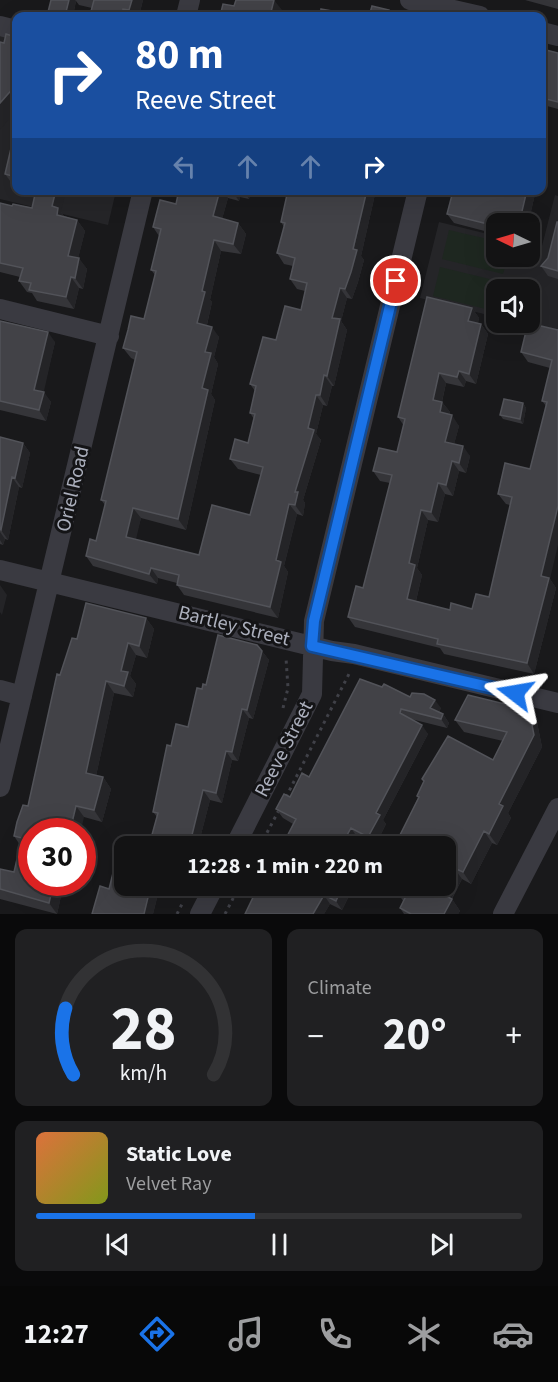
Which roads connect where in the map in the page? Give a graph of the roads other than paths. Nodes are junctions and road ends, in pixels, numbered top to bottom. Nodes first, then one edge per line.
1 (410, 0) edge
2 (466, 11) edge
3 (142, 195) edge
4 (417, 195) edge
5 (0, 309) edge
6 (109, 336) junction
7 (0, 570) edge
8 (51, 582) junction
9 (312, 646) junction
10 (0, 690) edge
11 (22, 696) junction
12 (558, 703) edge
13 (0, 787) edge
14 (558, 808) edge
15 (240, 836) edge
16 (209, 896) edge
17 (200, 914) edge
18 (503, 914) edge

1 - 2 street
3 - 6 street, Oriel Road
4 - 9 street, Reeve Street
5 - 6 street
6 - 8 street, Oriel Road
7 - 8 street, Bartley Street
8 - 9 street, Bartley Street
8 - 11 street, Oriel Road
9 - 12 street, Bartley Street
9 - 15 street, Reeve Street
10 - 11 street
11 - 13 street, Oriel Road
14 - 18 street
16 - 17 street

